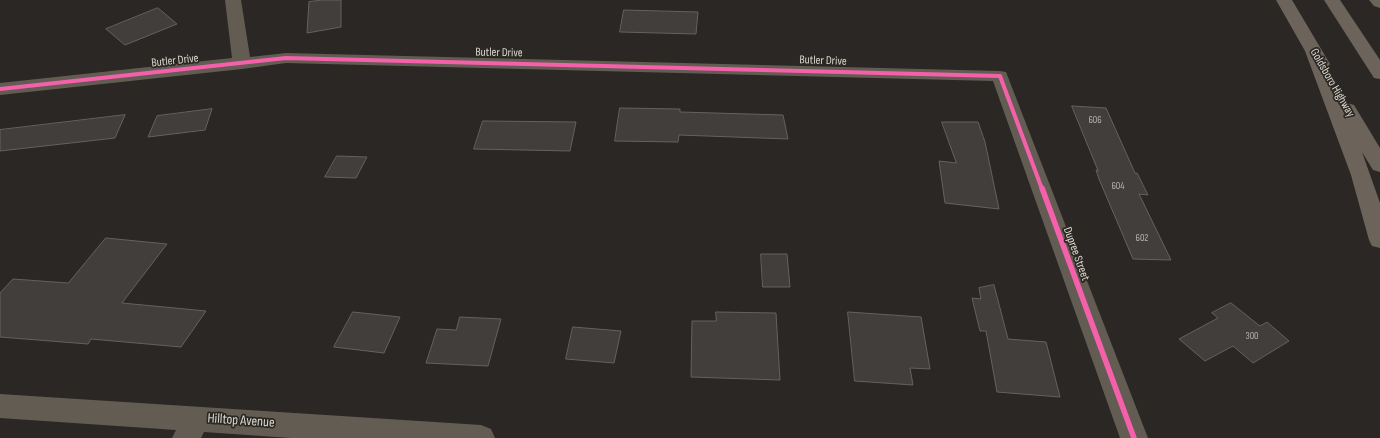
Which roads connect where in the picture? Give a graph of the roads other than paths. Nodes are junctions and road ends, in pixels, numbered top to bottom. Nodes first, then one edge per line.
1 (233, 0) edge
2 (1284, 0) edge
3 (1332, 0) edge
4 (1377, 0) edge
5 (1380, 3) edge
6 (1313, 51) junction
7 (242, 64) junction
8 (1380, 74) edge
9 (1000, 76) joint
10 (0, 90) edge
11 (1380, 165) edge
12 (1380, 240) edge
13 (0, 406) edge
14 (192, 428) edge
15 (481, 438) edge
16 (1134, 438) edge

1 - 7 street
2 - 6 main road, Goldsboro Highway
3 - 8 main road
4 - 5 main road
6 - 11 main road, Goldsboro Highway
6 - 12 main road
7 - 9 street, Butler Drive
7 - 10 street, Butler Drive
9 - 16 street, Dupree Street
13 - 14 street, Hilltop Avenue
14 - 15 street, Hilltop Avenue

